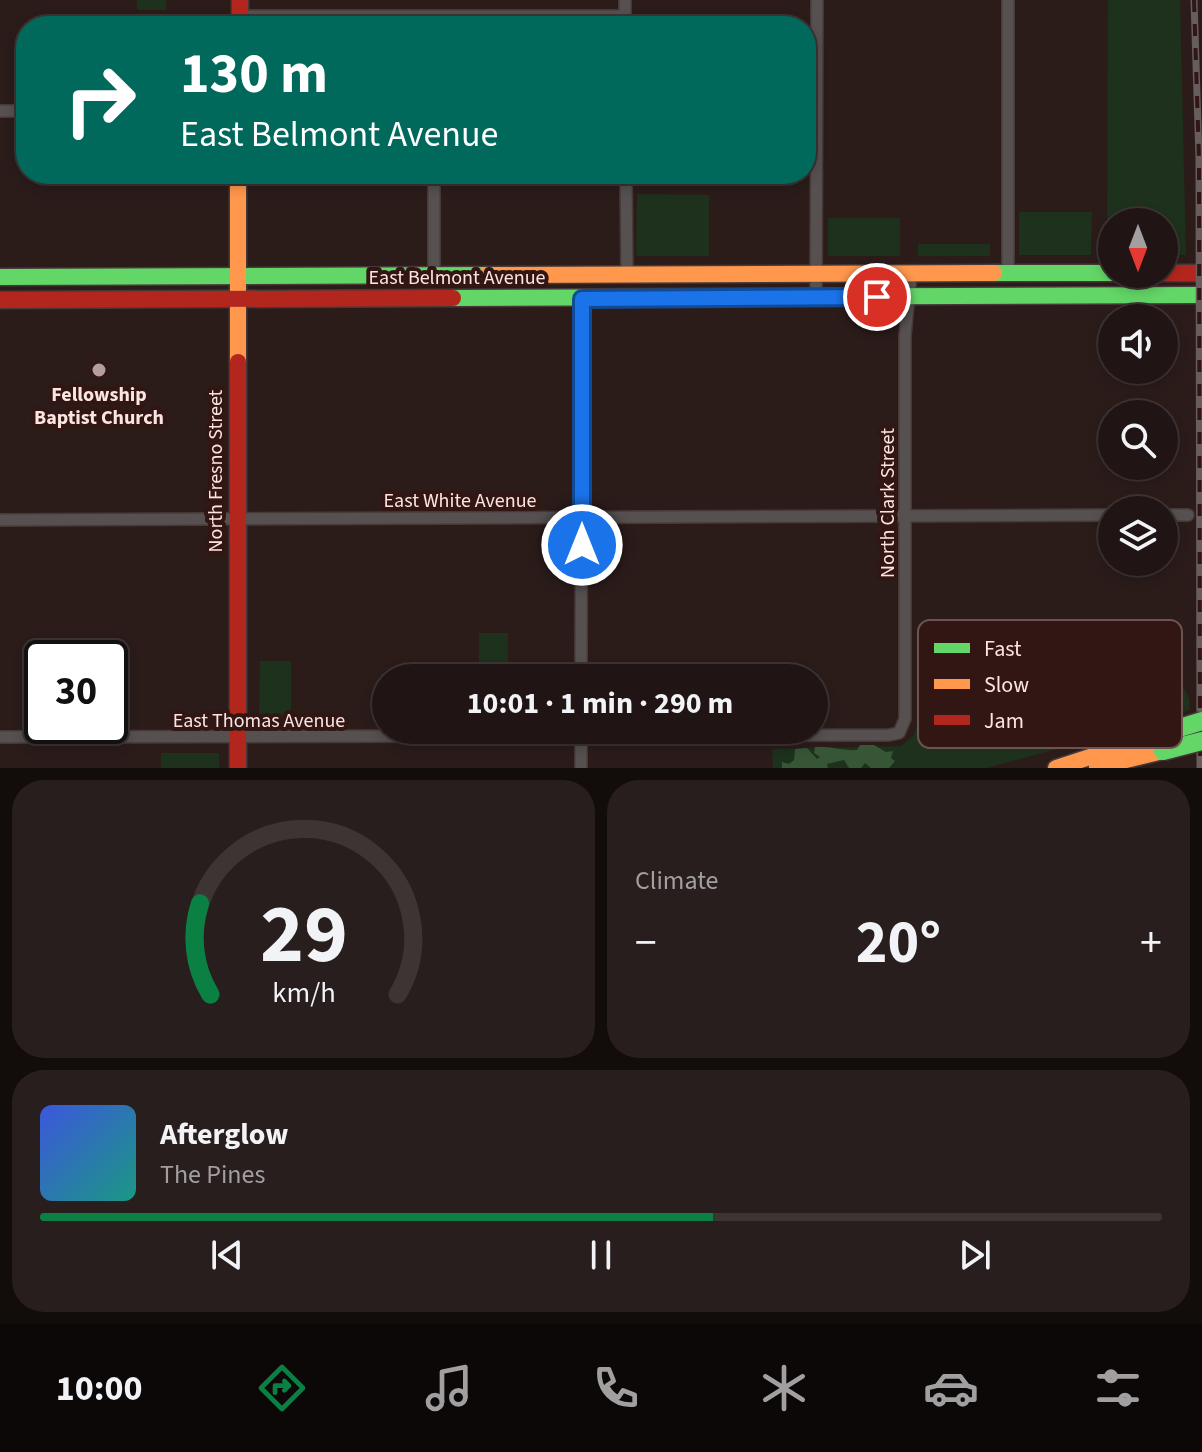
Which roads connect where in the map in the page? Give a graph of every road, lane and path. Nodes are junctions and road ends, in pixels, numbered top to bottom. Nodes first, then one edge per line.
1 (817, 0) edge
2 (1008, 0) edge
3 (240, 14) edge
4 (295, 16) edge
5 (238, 184) edge
6 (434, 184) edge
7 (626, 184) edge
8 (1008, 273) junction
9 (1098, 273) edge
10 (1178, 273) edge
11 (1202, 273) edge
12 (816, 274) junction
13 (911, 274) junction
14 (627, 275) junction
15 (434, 276) junction
16 (0, 277) edge
17 (237, 277) junction
18 (1202, 295) edge
19 (816, 297) junction
20 (907, 297) junction
21 (582, 299) junction
22 (0, 300) edge
23 (237, 300) junction
24 (1098, 515) edge
25 (1178, 515) edge
26 (1188, 515) dead end
27 (904, 516) junction
28 (582, 518) junction
29 (237, 519) junction
30 (0, 520) edge
31 (581, 664) edge
32 (1202, 721) edge
33 (902, 731) joint
34 (1182, 732) edge
35 (828, 735) edge
36 (372, 736) edge
37 (0, 737) edge
38 (237, 738) junction
39 (1202, 741) edge
40 (1182, 742) edge
41 (581, 744) edge
42 (1138, 748) edge
43 (1147, 748) edge
44 (238, 768) edge
45 (581, 768) edge
46 (1056, 768) edge
47 (1092, 768) edge

1 - 12 street
2 - 8 street
3 - 4 street
5 - 17 main road, North Fresno Street
6 - 15 street
7 - 14 street
8 - 9 main road, East Belmont Avenue
8 - 13 main road, East Belmont Avenue
10 - 11 main road
12 - 13 main road, East Belmont Avenue
12 - 14 main road, East Belmont Avenue
12 - 19 street
13 - 20 street, North Clark Street
14 - 15 main road, East Belmont Avenue
15 - 17 main road, East Belmont Avenue
16 - 17 main road, East Belmont Avenue
17 - 23 main road, North Fresno Street
18 - 20 main road, East Belmont Avenue
19 - 20 main road, East Belmont Avenue
19 - 21 main road, East Belmont Avenue
20 - 27 street, North Clark Street
21 - 23 main road, East Belmont Avenue
21 - 28 street
22 - 23 main road, East Belmont Avenue
23 - 29 main road, North Fresno Street
24 - 27 street, East White Avenue
25 - 26 street
27 - 28 street, East White Avenue
27 - 33 street, North Clark Street
28 - 29 street, East White Avenue
28 - 31 street
29 - 30 street, East White Avenue
29 - 38 main road, North Fresno Street
32 - 34 main road, bridge
33 - 35 street, East Thomas Avenue
36 - 38 street, East Thomas Avenue
37 - 38 street, East Thomas Avenue
38 - 44 main road, North Fresno Street
39 - 40 main road, bridge
41 - 45 street
42 - 46 main road
43 - 47 main road

